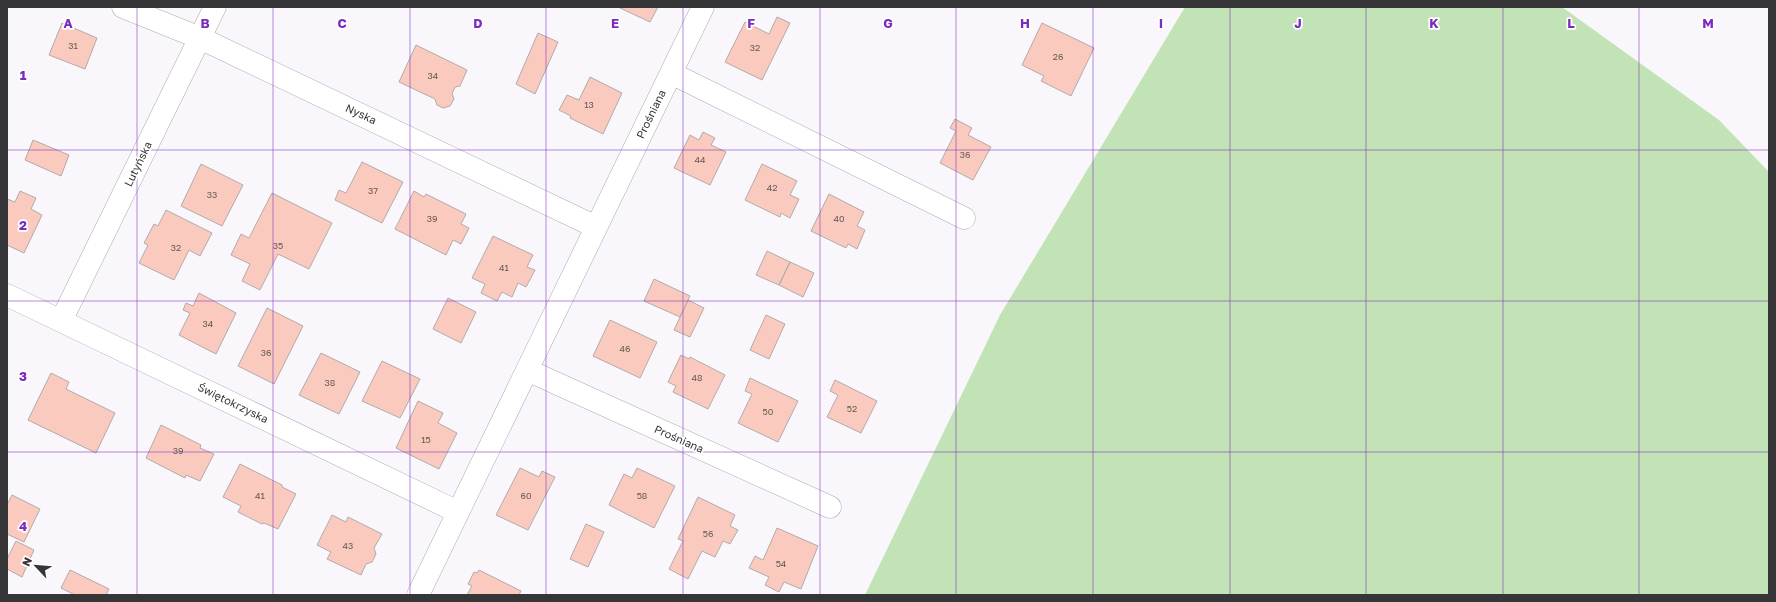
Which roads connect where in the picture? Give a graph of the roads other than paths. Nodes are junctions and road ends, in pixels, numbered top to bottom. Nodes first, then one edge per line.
1 (123, 7) edge
2 (215, 7) edge
3 (703, 7) edge
4 (200, 38) junction
5 (671, 73) junction
6 (964, 218) dead end
7 (596, 227) junction
8 (7, 295) edge
9 (61, 321) junction
10 (527, 370) junction
11 (830, 507) dead end
12 (458, 512) junction
13 (418, 595) edge

1 - 4 street, Nyska
2 - 4 street, Lutyńska
3 - 5 street, Prośniana
4 - 7 street, Nyska
4 - 9 street, Lutyńska
5 - 6 street
5 - 7 street, Prośniana
7 - 10 street, Prośniana
8 - 9 street, Świętokrzyska
9 - 12 street, Świętokrzyska
10 - 11 street, Prośniana
10 - 12 street, Prośniana
12 - 13 street, Prośniana

